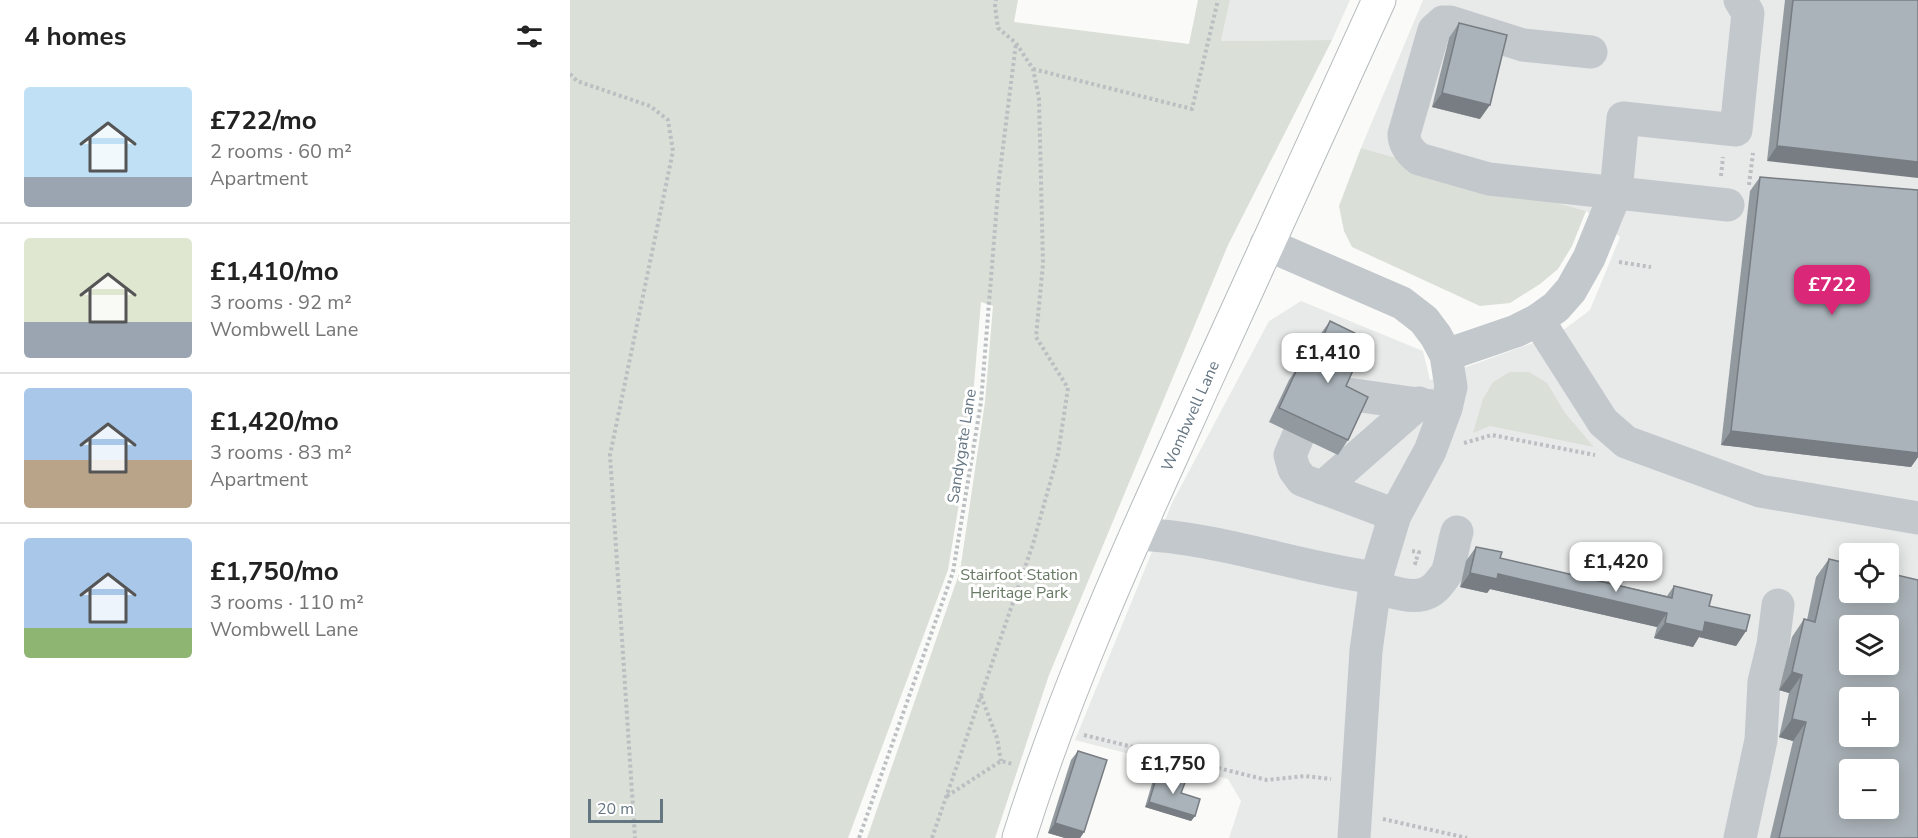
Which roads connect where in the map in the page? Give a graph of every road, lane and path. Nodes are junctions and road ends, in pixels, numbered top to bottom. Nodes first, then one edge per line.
1 (996, 0) edge
2 (1218, 0) edge
3 (1379, 0) edge
4 (1740, 0) edge
5 (1016, 43) junction
6 (1591, 52) dead end
7 (1033, 69) junction
8 (570, 74) edge
9 (1753, 153) dead end
10 (1750, 174) dead end
11 (1616, 192) junction
12 (1728, 205) dead end
13 (1266, 244) junction
14 (1538, 320) junction
15 (1446, 355) junction
16 (1432, 406) junction
17 (1434, 440) junction
18 (1626, 442) junction
19 (1322, 488) junction
20 (1395, 515) junction
21 (1918, 518) edge
22 (1457, 532) dead end
23 (1136, 534) junction
24 (1375, 583) junction
25 (1778, 605) dead end
26 (980, 695) junction
27 (1057, 728) junction
28 (1001, 761) junction
29 (1040, 771) junction
30 (1340, 780) dead end
31 (946, 797) junction
32 (635, 838) edge
33 (859, 838) edge
34 (932, 838) edge
35 (1019, 838) edge
36 (1354, 838) edge
37 (1740, 838) edge

1 - 5 path
2 - 7 path
3 - 13 main road, Wombwell Lane
4 - 11 lane
5 - 7 path
5 - 33 path, Sandygate Lane
6 - 11 lane
7 - 26 path
8 - 32 path
9 - 10 path
11 - 12 lane
11 - 14 lane
13 - 15 lane
13 - 23 main road, Wombwell Lane
14 - 15 lane
14 - 18 lane
15 - 16 lane
16 - 17 lane
16 - 19 lane
16 - 19 lane
17 - 18 path
17 - 20 lane
18 - 21 lane
19 - 20 lane
20 - 24 lane
22 - 24 lane
23 - 24 lane
23 - 27 main road, Wombwell Lane
24 - 36 lane
25 - 37 lane
26 - 28 path
26 - 31 path
27 - 29 main road, Wombwell Lane
27 - 30 path
28 - 29 path
28 - 31 path
29 - 35 main road, Wombwell Lane
31 - 34 path

